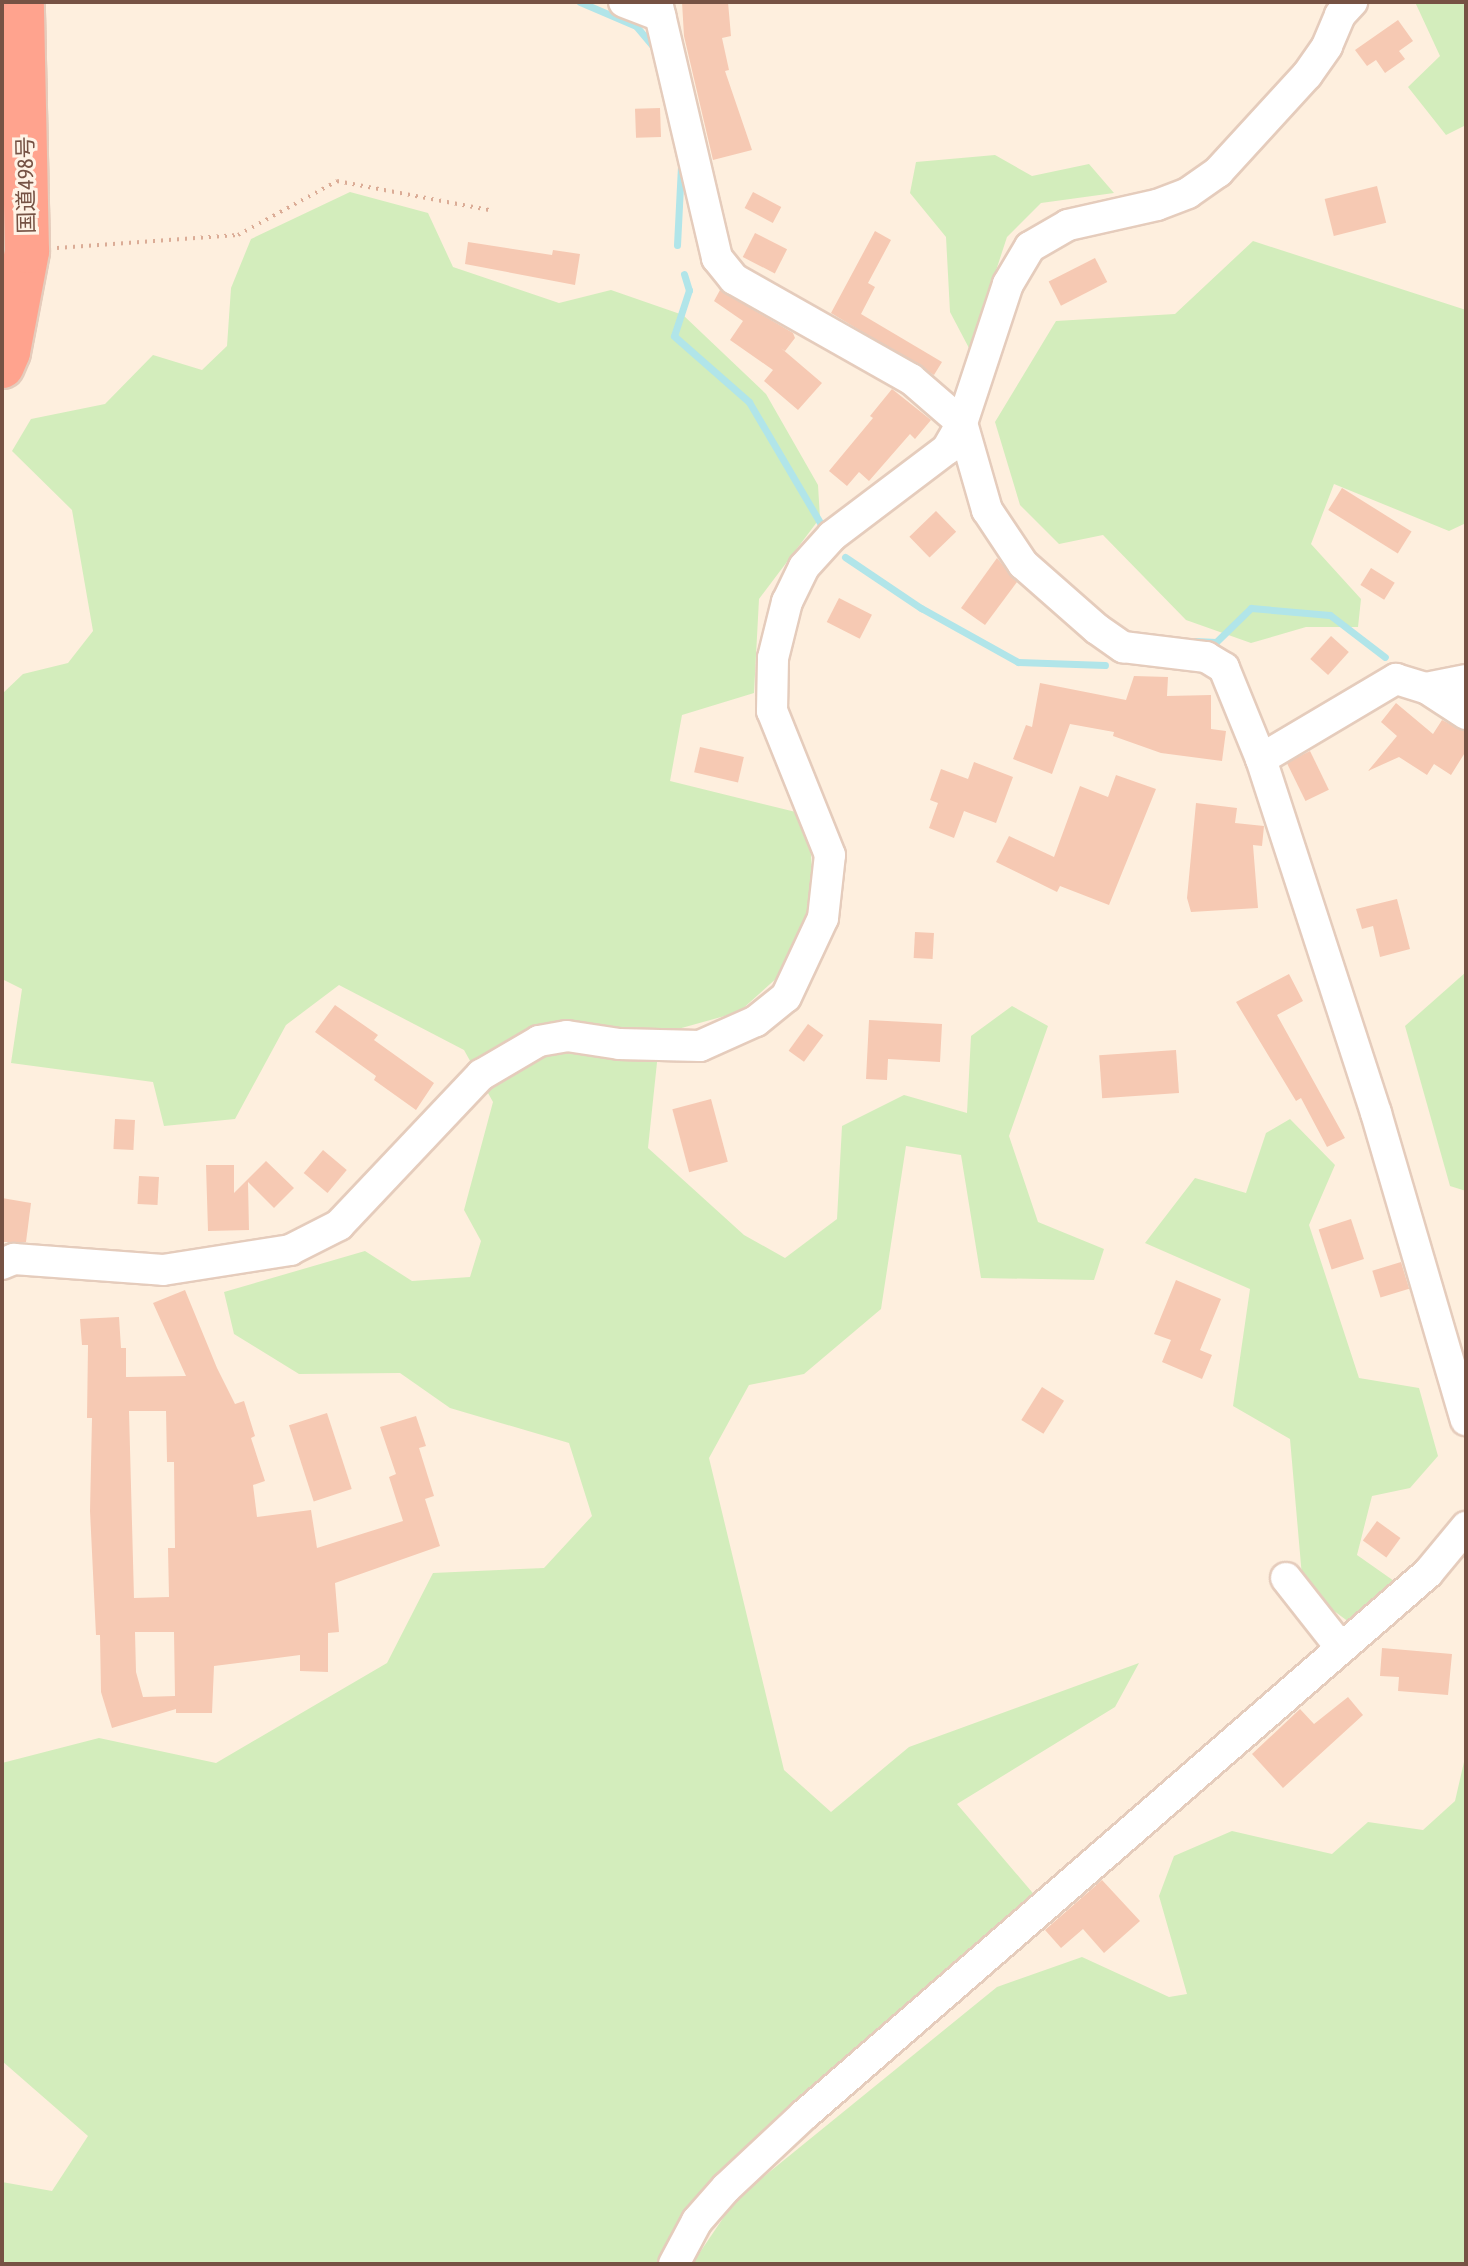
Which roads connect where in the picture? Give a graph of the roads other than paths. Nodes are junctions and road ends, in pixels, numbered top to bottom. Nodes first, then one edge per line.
1 (22, 2) edge
2 (624, 2) edge
3 (1343, 6) edge
4 (658, 9) edge
5 (2, 366) edge
6 (962, 423) junction
7 (1466, 680) edge
8 (1426, 688) junction
9 (1466, 714) edge
10 (1261, 759) junction
11 (2, 1264) edge
12 (1466, 1420) edge
13 (1466, 1527) edge
14 (1286, 1578) dead end
15 (1341, 1648) junction
16 (674, 2264) edge

1 - 5 highway, 国道498号
2 - 4 street
3 - 6 street
4 - 6 street
6 - 10 street
6 - 11 street
7 - 8 street
8 - 9 street
8 - 10 street
10 - 12 street
13 - 15 street
14 - 15 street
15 - 16 street

